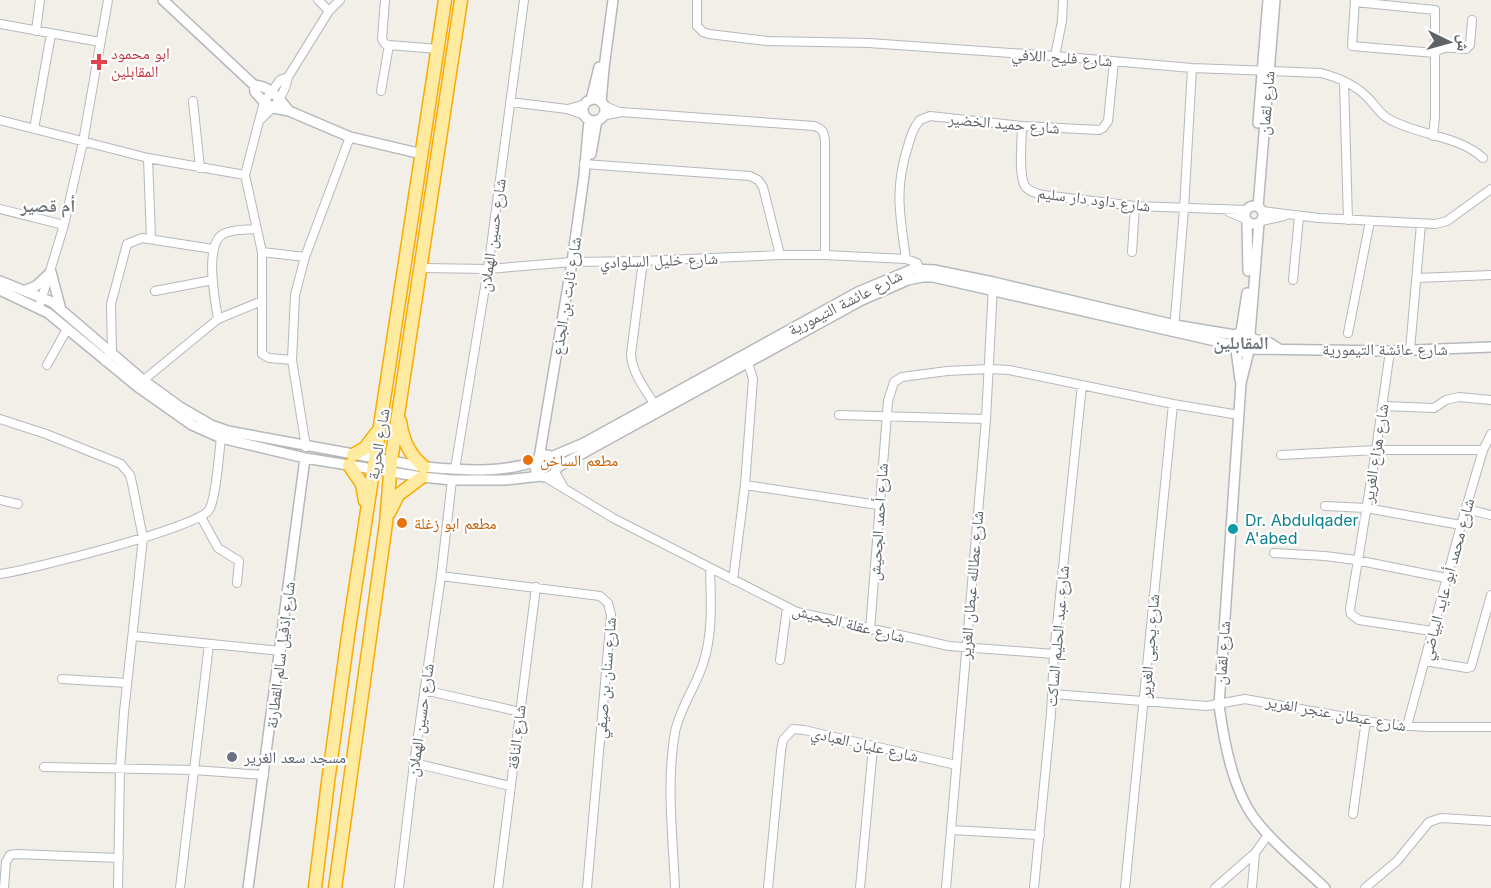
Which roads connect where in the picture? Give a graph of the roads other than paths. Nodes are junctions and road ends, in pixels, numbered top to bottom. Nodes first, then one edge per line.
1 (40, 0) edge
2 (108, 0) edge
3 (164, 0) edge
4 (318, 0) edge
5 (340, 0) edge
6 (385, 0) edge
7 (445, 0) edge
8 (462, 0) edge
9 (524, 0) edge
10 (611, 0) edge
11 (697, 0) edge
12 (1063, 0) edge
13 (1268, 0) edge
14 (1275, 0) edge
15 (1355, 1) edge
16 (329, 11) junction
17 (1473, 20) dead end
18 (0, 24) edge
19 (36, 31) junction
20 (51, 33) junction
21 (100, 42) junction
22 (388, 45) junction
23 (438, 49) junction
24 (1435, 53) junction
25 (1055, 56) junction
26 (1114, 61) junction
27 (1192, 68) junction
28 (1265, 72) junction
29 (288, 77) junction
30 (1344, 82) junction
31 (254, 85) junction
32 (381, 91) dead end
33 (271, 92) junction
34 (280, 98) junction
35 (193, 101) dead end
36 (264, 102) junction
37 (510, 102) junction
38 (588, 102) junction
39 (602, 104) junction
40 (274, 108) junction
41 (567, 109) junction
42 (289, 111) junction
43 (621, 112) junction
44 (593, 118) junction
45 (261, 119) junction
46 (0, 120) edge
47 (1022, 126) junction
48 (34, 129) junction
49 (1433, 136) junction
50 (350, 137) junction
51 (83, 142) junction
52 (422, 153) junction
53 (148, 158) junction
54 (1483, 158) dead end
55 (587, 164) junction
56 (200, 168) junction
57 (245, 175) junction
58 (1491, 190) edge
59 (1135, 206) junction
60 (0, 209) edge
61 (1184, 209) junction
62 (1254, 215) junction
63 (1299, 216) junction
64 (1348, 220) junction
65 (1370, 221) junction
66 (1421, 224) junction
67 (64, 225) junction
68 (256, 229) junction
69 (151, 239) junction
70 (213, 249) junction
71 (262, 252) junction
72 (1132, 252) dead end
73 (780, 255) junction
74 (825, 255) junction
75 (305, 257) junction
76 (906, 259) junction
77 (643, 261) junction
78 (572, 262) junction
79 (422, 268) junction
80 (488, 269) junction
81 (51, 272) junction
82 (921, 273) junction
83 (1491, 275) edge
84 (1417, 278) junction
85 (213, 280) junction
86 (1293, 280) dead end
87 (993, 285) junction
88 (1, 287) edge
89 (26, 290) junction
90 (155, 291) dead end
91 (43, 298) junction
92 (262, 301) junction
93 (39, 308) junction
94 (62, 309) junction
95 (218, 320) junction
96 (67, 328) junction
97 (1174, 328) junction
98 (1348, 333) dead end
99 (1243, 342) junction
100 (1491, 347) edge
101 (1410, 350) junction
102 (1390, 351) junction
103 (112, 352) junction
104 (292, 360) junction
105 (105, 361) junction
106 (748, 363) junction
107 (47, 365) dead end
108 (989, 369) junction
109 (140, 383) junction
110 (1082, 385) junction
111 (1491, 400) edge
112 (1173, 404) junction
113 (655, 405) junction
114 (1382, 406) junction
115 (399, 411) junction
116 (839, 415) dead end
117 (886, 415) junction
118 (1239, 415) junction
119 (0, 419) edge
120 (986, 419) junction
121 (381, 428) junction
122 (1491, 434) edge
123 (225, 435) junction
124 (306, 447) junction
125 (1376, 450) junction
126 (1483, 450) junction
127 (1281, 455) dead end
128 (305, 458) junction
129 (544, 458) junction
130 (351, 460) junction
131 (375, 464) junction
132 (390, 466) junction
133 (456, 469) junction
134 (556, 470) junction
135 (423, 472) junction
136 (543, 476) junction
137 (452, 480) junction
138 (745, 485) junction
139 (565, 490) junction
140 (0, 500) edge
141 (18, 504) dead end
142 (878, 505) junction
143 (1325, 506) dead end
144 (1366, 508) junction
145 (1466, 509) junction
146 (367, 512) junction
147 (1491, 515) edge
148 (201, 517) junction
149 (386, 523) junction
150 (1461, 525) junction
151 (143, 538) junction
152 (1274, 552) dead end
153 (1356, 560) junction
154 (710, 569) junction
155 (0, 574) edge
156 (441, 576) junction
157 (1446, 578) junction
158 (733, 580) junction
159 (237, 583) dead end
160 (536, 587) junction
161 (1491, 595) edge
162 (787, 608) junction
163 (870, 630) junction
164 (1432, 631) junction
165 (133, 636) junction
166 (209, 644) junction
167 (965, 648) junction
168 (281, 651) junction
169 (1054, 654) junction
170 (780, 660) dead end
171 (1425, 662) junction
172 (62, 679) dead end
173 (127, 683) junction
174 (424, 690) junction
175 (1052, 694) junction
176 (1144, 701) junction
177 (1219, 705) junction
178 (520, 712) junction
179 (1366, 720) junction
180 (1407, 726) junction
181 (1491, 726) edge
182 (873, 747) junction
183 (414, 763) junction
184 (956, 765) junction
185 (44, 767) dead end
186 (120, 769) junction
187 (194, 770) junction
188 (264, 775) junction
189 (510, 786) junction
190 (1353, 814) dead end
191 (1491, 822) edge
192 (952, 830) junction
193 (1040, 835) junction
194 (1268, 835) junction
195 (1255, 853) junction
196 (119, 858) junction
197 (4, 888) edge
198 (118, 888) edge
199 (180, 888) edge
200 (248, 888) edge
201 (315, 888) edge
202 (335, 888) edge
203 (399, 888) edge
204 (498, 888) edge
205 (587, 888) edge
206 (675, 888) edge
207 (768, 888) edge
208 (860, 888) edge
209 (946, 888) edge
210 (1034, 888) edge
211 (1125, 888) edge
212 (1215, 888) edge
213 (1252, 888) edge
214 (1325, 888) edge
215 (1365, 888) edge

1 - 19 street
2 - 21 street
3 - 31 street
4 - 16 street
5 - 16 street
6 - 22 street
7 - 23 highway, شارع الحرية
8 - 79 highway, شارع الحرية
9 - 37 street, شارع حسين الهملان
10 - 38 street
10 - 39 street
11 - 25 street, شارع فليح اللافي
12 - 25 street
13 - 28 street, شارع لقمان
14 - 28 street, شارع لقمان
15 - 24 street
15 - 24 street
16 - 29 street
17 - 24 street
18 - 19 street
19 - 20 street
20 - 21 street
20 - 48 street
21 - 51 street
22 - 23 street
22 - 32 street
23 - 52 highway, شارع الحرية
24 - 49 street
25 - 26 street, شارع فليح اللافي
26 - 27 street, شارع فليح اللافي
26 - 47 street, شارع حميد الخضير
27 - 28 street, شارع فليح اللافي
27 - 61 street
28 - 30 street, شارع فليح اللافي
28 - 62 street, شارع لقمان
29 - 33 street
29 - 34 street
30 - 49 street, شارع فليح اللافي
30 - 64 street
31 - 33 street
31 - 36 street
33 - 34 street
33 - 36 street
34 - 40 street
34 - 42 street
35 - 56 street
36 - 40 street
36 - 45 street
37 - 41 street
37 - 80 street, شارع حسين الهملان
38 - 39 street
38 - 41 street
38 - 44 street
39 - 43 street
39 - 44 street
40 - 42 street
40 - 45 street
41 - 44 street
42 - 50 street
43 - 44 street
43 - 74 street
44 - 55 street, شارع ثابت بن الجذع
45 - 57 street
46 - 48 street
47 - 59 street, شارع داود دار سليم
47 - 76 street, شارع حميد الخضير
48 - 51 street
49 - 54 street, شارع فليح اللافي
50 - 52 street
50 - 75 street
51 - 53 street
51 - 67 street
52 - 121 highway, شارع الحرية
53 - 56 street
53 - 69 street
55 - 73 street
55 - 78 street, شارع ثابت بن الجذع
56 - 57 street
57 - 68 street
58 - 66 street, شارع داود دار سليم
59 - 61 street, شارع داود دار سليم
59 - 72 street
60 - 67 street
61 - 62 street, شارع داود دار سليم
61 - 97 street
62 - 63 street, شارع داود دار سليم
62 - 99 street, شارع لقمان
63 - 64 street, شارع داود دار سليم
63 - 86 street
64 - 65 street, شارع داود دار سليم
65 - 66 street, شارع داود دار سليم
65 - 98 street
66 - 84 street
67 - 81 street
68 - 70 street
68 - 71 street
69 - 70 street
69 - 103 street
70 - 85 street
71 - 75 street
71 - 92 street
73 - 74 street, شارع خليل السلوادي
73 - 77 street, شارع خليل السلوادي
74 - 76 street, شارع خليل السلوادي
75 - 104 street
76 - 82 street
77 - 78 street, شارع خليل السلوادي
77 - 113 street
78 - 80 street, شارع خليل السلوادي
78 - 129 street, شارع ثابت بن الجذع
79 - 80 street, شارع خليل السلوادي
79 - 115 highway, شارع الحرية
80 - 133 street, شارع حسين الهملان
81 - 89 street
81 - 91 street
81 - 94 street
82 - 87 street, شارع عائشة التيمورية
82 - 106 street, شارع عائشة التيمورية
82 - 113 street, شارع عائشة التيمورية
83 - 84 street
84 - 101 street
85 - 90 street
85 - 95 street
87 - 97 street, شارع عائشة التيمورية
87 - 108 street, شارع عطالله عبطان الغرير
88 - 89 street
88 - 93 street
89 - 91 street
91 - 93 street
91 - 94 street
92 - 95 street
92 - 104 street
93 - 96 street
94 - 103 street
95 - 109 street
96 - 105 street
96 - 107 street
97 - 99 street, شارع عائشة التيمورية
99 - 102 street, شارع عائشة التيمورية
99 - 118 street, شارع لقمان
100 - 101 street, شارع عائشة التيمورية
101 - 102 street, شارع عائشة التيمورية
102 - 114 street, شارع هزاع الغرير
103 - 105 street
103 - 109 street
104 - 124 street
105 - 109 street
106 - 134 street, شارع عائشة التيمورية
106 - 138 street
108 - 110 street
108 - 117 street
108 - 120 street, شارع عطالله عبطان الغرير
109 - 123 street
110 - 112 street
110 - 169 street, شارع عبد الحليم الساكت
111 - 114 street
112 - 118 street
112 - 176 street, شارع يحيى الغرير
113 - 129 street, شارع عائشة التيمورية
114 - 125 street, شارع هزاع الغرير
115 - 132 highway, شارع الحرية
115 - 135 highway
116 - 117 street
117 - 120 street
117 - 142 street, شارع أحمد الجحيش
118 - 177 street, شارع لقمان
119 - 151 street
120 - 167 street, شارع عطالله عبطان الغرير
121 - 130 highway
121 - 131 highway, شارع الحرية
122 - 126 street, شارع محمد أبو عايد البياضي
123 - 124 street
123 - 128 street
123 - 148 street
124 - 130 street
125 - 126 street
125 - 127 street
125 - 144 street, شارع هزاع الغرير
126 - 145 street, شارع محمد أبو عايد البياضي
128 - 130 street
128 - 168 street, شارع إذفيل سالم القطارنة
129 - 133 street, شارع عائشة التيمورية
129 - 134 street
129 - 136 street
130 - 131 street
130 - 146 highway
131 - 132 street
131 - 146 highway, شارع الحرية
132 - 135 street
132 - 149 highway, شارع الحرية
133 - 135 street, شارع عائشة التيمورية
134 - 136 street, شارع عائشة التيمورية
134 - 139 street
135 - 137 street, شارع عائشة التيمورية
135 - 149 highway
136 - 137 street, شارع عائشة التيمورية
136 - 139 street, شارع عقلة الجحيش
137 - 156 street, شارع حسين الهملان
138 - 142 street
138 - 158 street
139 - 154 street, شارع عقلة الجحيش
140 - 141 street
142 - 163 street, شارع أحمد الجحيش
143 - 144 street
144 - 150 street
144 - 153 street, شارع هزاع الغرير
145 - 147 street
145 - 150 street, شارع محمد أبو عايد البياضي
146 - 201 highway, شارع الحرية
148 - 151 street
148 - 159 street
149 - 202 highway, شارع الحرية
150 - 157 street, شارع محمد أبو عايد البياضي
151 - 155 street
151 - 165 street
152 - 153 street
153 - 157 street
153 - 164 street, شارع هزاع الغرير
154 - 158 street, شارع عقلة الجحيش
154 - 206 street
156 - 160 street, شارع سنان بن صيفي
156 - 174 street, شارع حسين الهملان
157 - 164 street, شارع محمد أبو عايد البياضي
158 - 162 street, شارع عقلة الجحيش
160 - 178 street, شارع الناقة
160 - 205 street, شارع سنان بن صيفي
161 - 171 street
162 - 163 street, شارع عقلة الجحيش
162 - 170 street
163 - 167 street, شارع عقلة الجحيش
164 - 171 street, شارع محمد أبو عايد البياضي
165 - 166 street
165 - 173 street
166 - 168 street
166 - 187 street
167 - 169 street, شارع عقلة الجحيش
167 - 184 street, شارع عطالله عبطان الغرير
168 - 188 street, شارع إذفيل سالم القطارنة
169 - 175 street, شارع عبد الحليم الساكت
171 - 180 street, شارع محمد أبو عايد البياضي
172 - 173 street
173 - 186 street
174 - 178 street
174 - 183 street, شارع حسين الهملان
175 - 176 street, شارع عبطان عنجر الغرير
175 - 193 street, شارع عبد الحليم الساكت
176 - 177 street, شارع عبطان عنجر الغرير
176 - 211 street, شارع يحيى الغرير
177 - 179 street, شارع عبطان عنجر الغرير
177 - 194 street, شارع لقمان
178 - 189 street, شارع الناقة
179 - 180 street, شارع عبطان عنجر الغرير
179 - 190 street
180 - 181 street, شارع عبطان عنجر الغرير
182 - 184 street, شارع عليان العبادي
182 - 207 street, شارع عليان العبادي
182 - 208 street
183 - 189 street
183 - 203 street, شارع حسين الهملان
184 - 192 street, شارع عطالله عبطان الغرير
185 - 186 street
186 - 187 street
186 - 196 street
187 - 188 street
187 - 199 street
188 - 200 street, شارع إذفيل سالم القطارنة
189 - 204 street, شارع الناقة
191 - 215 street
192 - 193 street
192 - 209 street, شارع عطالله عبطان الغرير
193 - 210 street, شارع عبد الحليم الساكت
194 - 195 street
194 - 214 street, شارع لقمان
195 - 212 street
195 - 213 street
196 - 197 street
196 - 198 street

